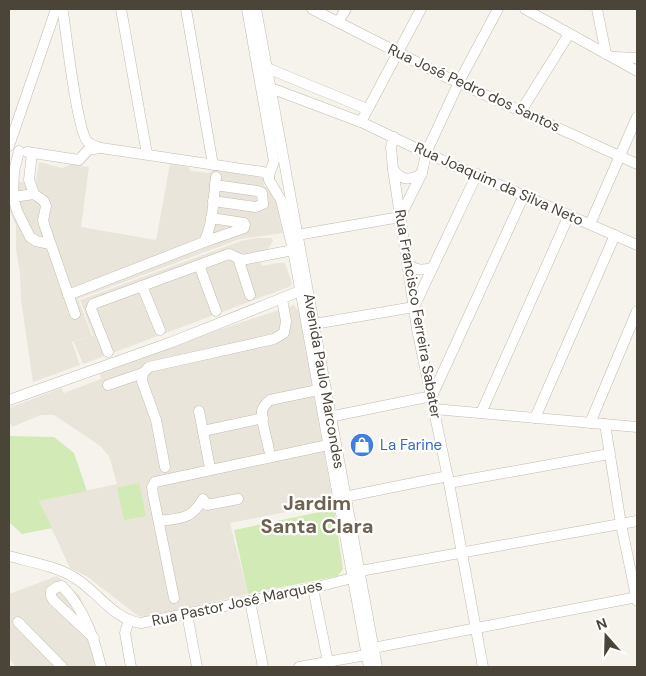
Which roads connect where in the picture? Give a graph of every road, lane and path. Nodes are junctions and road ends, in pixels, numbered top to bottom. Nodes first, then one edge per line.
1 (56, 9) edge
2 (61, 9) edge
3 (121, 9) edge
4 (186, 9) edge
5 (247, 9) edge
6 (256, 9) edge
7 (312, 9) edge
8 (346, 9) edge
9 (421, 9) edge
10 (498, 9) edge
11 (525, 9) edge
12 (597, 9) edge
13 (536, 12) edge
14 (338, 22) junction
15 (50, 27) junction
16 (569, 34) junction
17 (67, 36) junction
18 (397, 52) junction
19 (609, 55) junction
20 (637, 58) edge
21 (262, 68) junction
22 (637, 72) edge
23 (459, 82) junction
24 (266, 89) junction
25 (367, 109) junction
26 (521, 111) junction
27 (637, 117) edge
28 (361, 122) junction
29 (394, 137) junction
30 (101, 148) junction
31 (12, 149) edge
32 (32, 153) junction
33 (426, 153) junction
34 (146, 154) junction
35 (620, 156) junction
36 (637, 164) edge
37 (213, 166) junction
38 (393, 169) junction
39 (422, 173) junction
40 (269, 174) junction
41 (476, 174) junction
42 (287, 179) junction
43 (277, 191) junction
44 (34, 194) junction
45 (524, 195) junction
46 (13, 196) junction
47 (213, 200) junction
48 (569, 215) junction
49 (400, 217) junction
50 (212, 218) junction
51 (590, 224) junction
52 (297, 235) junction
53 (615, 235) junction
54 (204, 242) junction
55 (50, 244) junction
56 (637, 245) edge
57 (293, 250) junction
58 (238, 258) junction
59 (407, 263) junction
60 (199, 265) junction
61 (431, 268) junction
62 (142, 286) junction
63 (300, 291) junction
64 (68, 295) junction
65 (250, 295) dead end
66 (282, 299) junction
67 (414, 307) junction
68 (216, 311) dead end
69 (637, 311) edge
70 (74, 314) dead end
71 (310, 324) junction
72 (160, 330) dead end
73 (108, 352) dead end
74 (143, 372) junction
75 (108, 385) dead end
76 (318, 390) junction
77 (432, 396) junction
78 (9, 400) edge
79 (434, 409) junction
80 (199, 411) dead end
81 (481, 413) junction
82 (327, 417) junction
83 (263, 418) junction
84 (535, 418) junction
85 (590, 423) junction
86 (605, 424) junction
87 (637, 427) edge
88 (203, 431) junction
89 (328, 445) junction
90 (269, 450) dead end
91 (609, 454) junction
92 (209, 463) dead end
93 (165, 467) dead end
94 (449, 479) junction
95 (341, 497) junction
96 (238, 499) dead end
97 (159, 521) junction
98 (637, 521) edge
99 (621, 524) junction
100 (462, 551) junction
101 (9, 556) edge
102 (356, 574) junction
103 (313, 588) junction
104 (174, 598) dead end
105 (637, 599) edge
106 (250, 601) junction
107 (187, 614) junction
108 (129, 620) junction
109 (18, 622) dead end
110 (475, 628) junction
111 (94, 638) junction
112 (370, 651) junction
113 (329, 665) edge
114 (62, 667) edge
115 (101, 667) edge
116 (131, 667) edge
117 (197, 667) edge
118 (263, 667) edge
119 (299, 667) edge
120 (368, 667) edge
121 (377, 667) edge
122 (483, 667) edge

1 - 15 street
2 - 17 street
3 - 34 street
4 - 37 street
5 - 21 street, Avenida Paulo Marcondes
6 - 21 street, Avenida Paulo Marcondes
7 - 14 street, Rua José Pedro dos Santos
8 - 14 street
9 - 18 street
10 - 23 street
11 - 13 street
12 - 19 street
13 - 16 street
14 - 18 street, Rua José Pedro dos Santos
15 - 17 street
15 - 31 street
16 - 19 street
16 - 26 street
17 - 30 street
18 - 23 street, Rua José Pedro dos Santos
18 - 25 street
19 - 20 street
19 - 22 street
21 - 24 street, Avenida Paulo Marcondes
21 - 25 street
23 - 26 street, Rua José Pedro dos Santos
23 - 33 street
24 - 28 street, Rua Joaquim da Silva Neto
24 - 40 street, Avenida Paulo Marcondes
24 - 42 street, Avenida Paulo Marcondes
25 - 28 street
26 - 35 street, Rua José Pedro dos Santos
27 - 35 street
28 - 29 street, Rua Joaquim da Silva Neto
29 - 33 street, Rua Joaquim da Silva Neto
29 - 38 street, Rua Francisco Ferreira Sabater
30 - 32 street
30 - 34 street
31 - 32 street
31 - 46 street
32 - 44 street
33 - 39 street
33 - 41 street, Rua Joaquim da Silva Neto
34 - 37 street
35 - 36 street, Rua José Pedro dos Santos
35 - 51 street
37 - 40 street
38 - 39 street
38 - 49 street, Rua Francisco Ferreira Sabater
39 - 49 street
40 - 42 street
40 - 43 street, Avenida Paulo Marcondes
41 - 45 street, Rua Joaquim da Silva Neto
41 - 61 street
42 - 43 street
42 - 52 street, Avenida Paulo Marcondes
43 - 57 street, Avenida Paulo Marcondes
44 - 46 street
44 - 55 street
45 - 48 street, Rua Joaquim da Silva Neto
45 - 77 street
46 - 55 street
47 - 47 street
47 - 50 street
48 - 51 street, Rua Joaquim da Silva Neto
48 - 81 street
49 - 52 street
49 - 59 street, Rua Francisco Ferreira Sabater
50 - 54 street
50 - 54 street
51 - 53 street, Rua Joaquim da Silva Neto
52 - 71 street, Avenida Paulo Marcondes
53 - 56 street, Rua Joaquim da Silva Neto
53 - 84 street
54 - 64 street
55 - 64 street
57 - 58 street
57 - 63 street, Avenida Paulo Marcondes
58 - 60 street
58 - 65 street
59 - 61 street
59 - 67 street, Rua Francisco Ferreira Sabater
60 - 62 street
60 - 68 street
61 - 67 street
62 - 72 street
62 - 73 street
63 - 66 street
63 - 71 street, Avenida Paulo Marcondes
64 - 70 street
66 - 74 street
66 - 78 street
67 - 71 street
67 - 77 street, Rua Francisco Ferreira Sabater
69 - 85 street
71 - 76 street, Avenida Paulo Marcondes
71 - 82 street, Avenida Paulo Marcondes
74 - 75 street
74 - 93 street
76 - 82 street, Avenida Paulo Marcondes
76 - 83 street
77 - 79 street, Rua Francisco Ferreira Sabater
77 - 82 street
79 - 81 street
79 - 94 street, Rua Francisco Ferreira Sabater
80 - 88 street
81 - 84 street
82 - 89 street, Avenida Paulo Marcondes
82 - 95 street, Avenida Paulo Marcondes
83 - 88 street
83 - 90 street
84 - 85 street
85 - 86 street
86 - 87 street
86 - 91 street
88 - 92 street
89 - 95 street, Avenida Paulo Marcondes
89 - 97 street
91 - 94 street
91 - 99 street
94 - 95 street
94 - 100 street, Rua Francisco Ferreira Sabater
95 - 102 street, Avenida Paulo Marcondes
96 - 97 street
97 - 104 street
98 - 99 street, Rua Pastor José Marques
99 - 100 street, Rua Pastor José Marques
99 - 105 street
100 - 102 street, Rua Pastor José Marques
100 - 110 street, Rua Francisco Ferreira Sabater
101 - 108 street, Rua Pastor José Marques
102 - 103 street, Rua Pastor José Marques
102 - 112 street, Avenida Paulo Marcondes
103 - 106 street, Rua Pastor José Marques
103 - 113 street
105 - 110 street
106 - 107 street, Rua Pastor José Marques
106 - 118 street
107 - 108 street, Rua Pastor José Marques
107 - 117 street
108 - 116 street
109 - 114 street
110 - 112 street
110 - 122 street, Rua Francisco Ferreira Sabater
111 - 111 street
111 - 115 street
112 - 113 street
112 - 120 street, Avenida Paulo Marcondes
112 - 121 street, Avenida Paulo Marcondes
113 - 119 street

